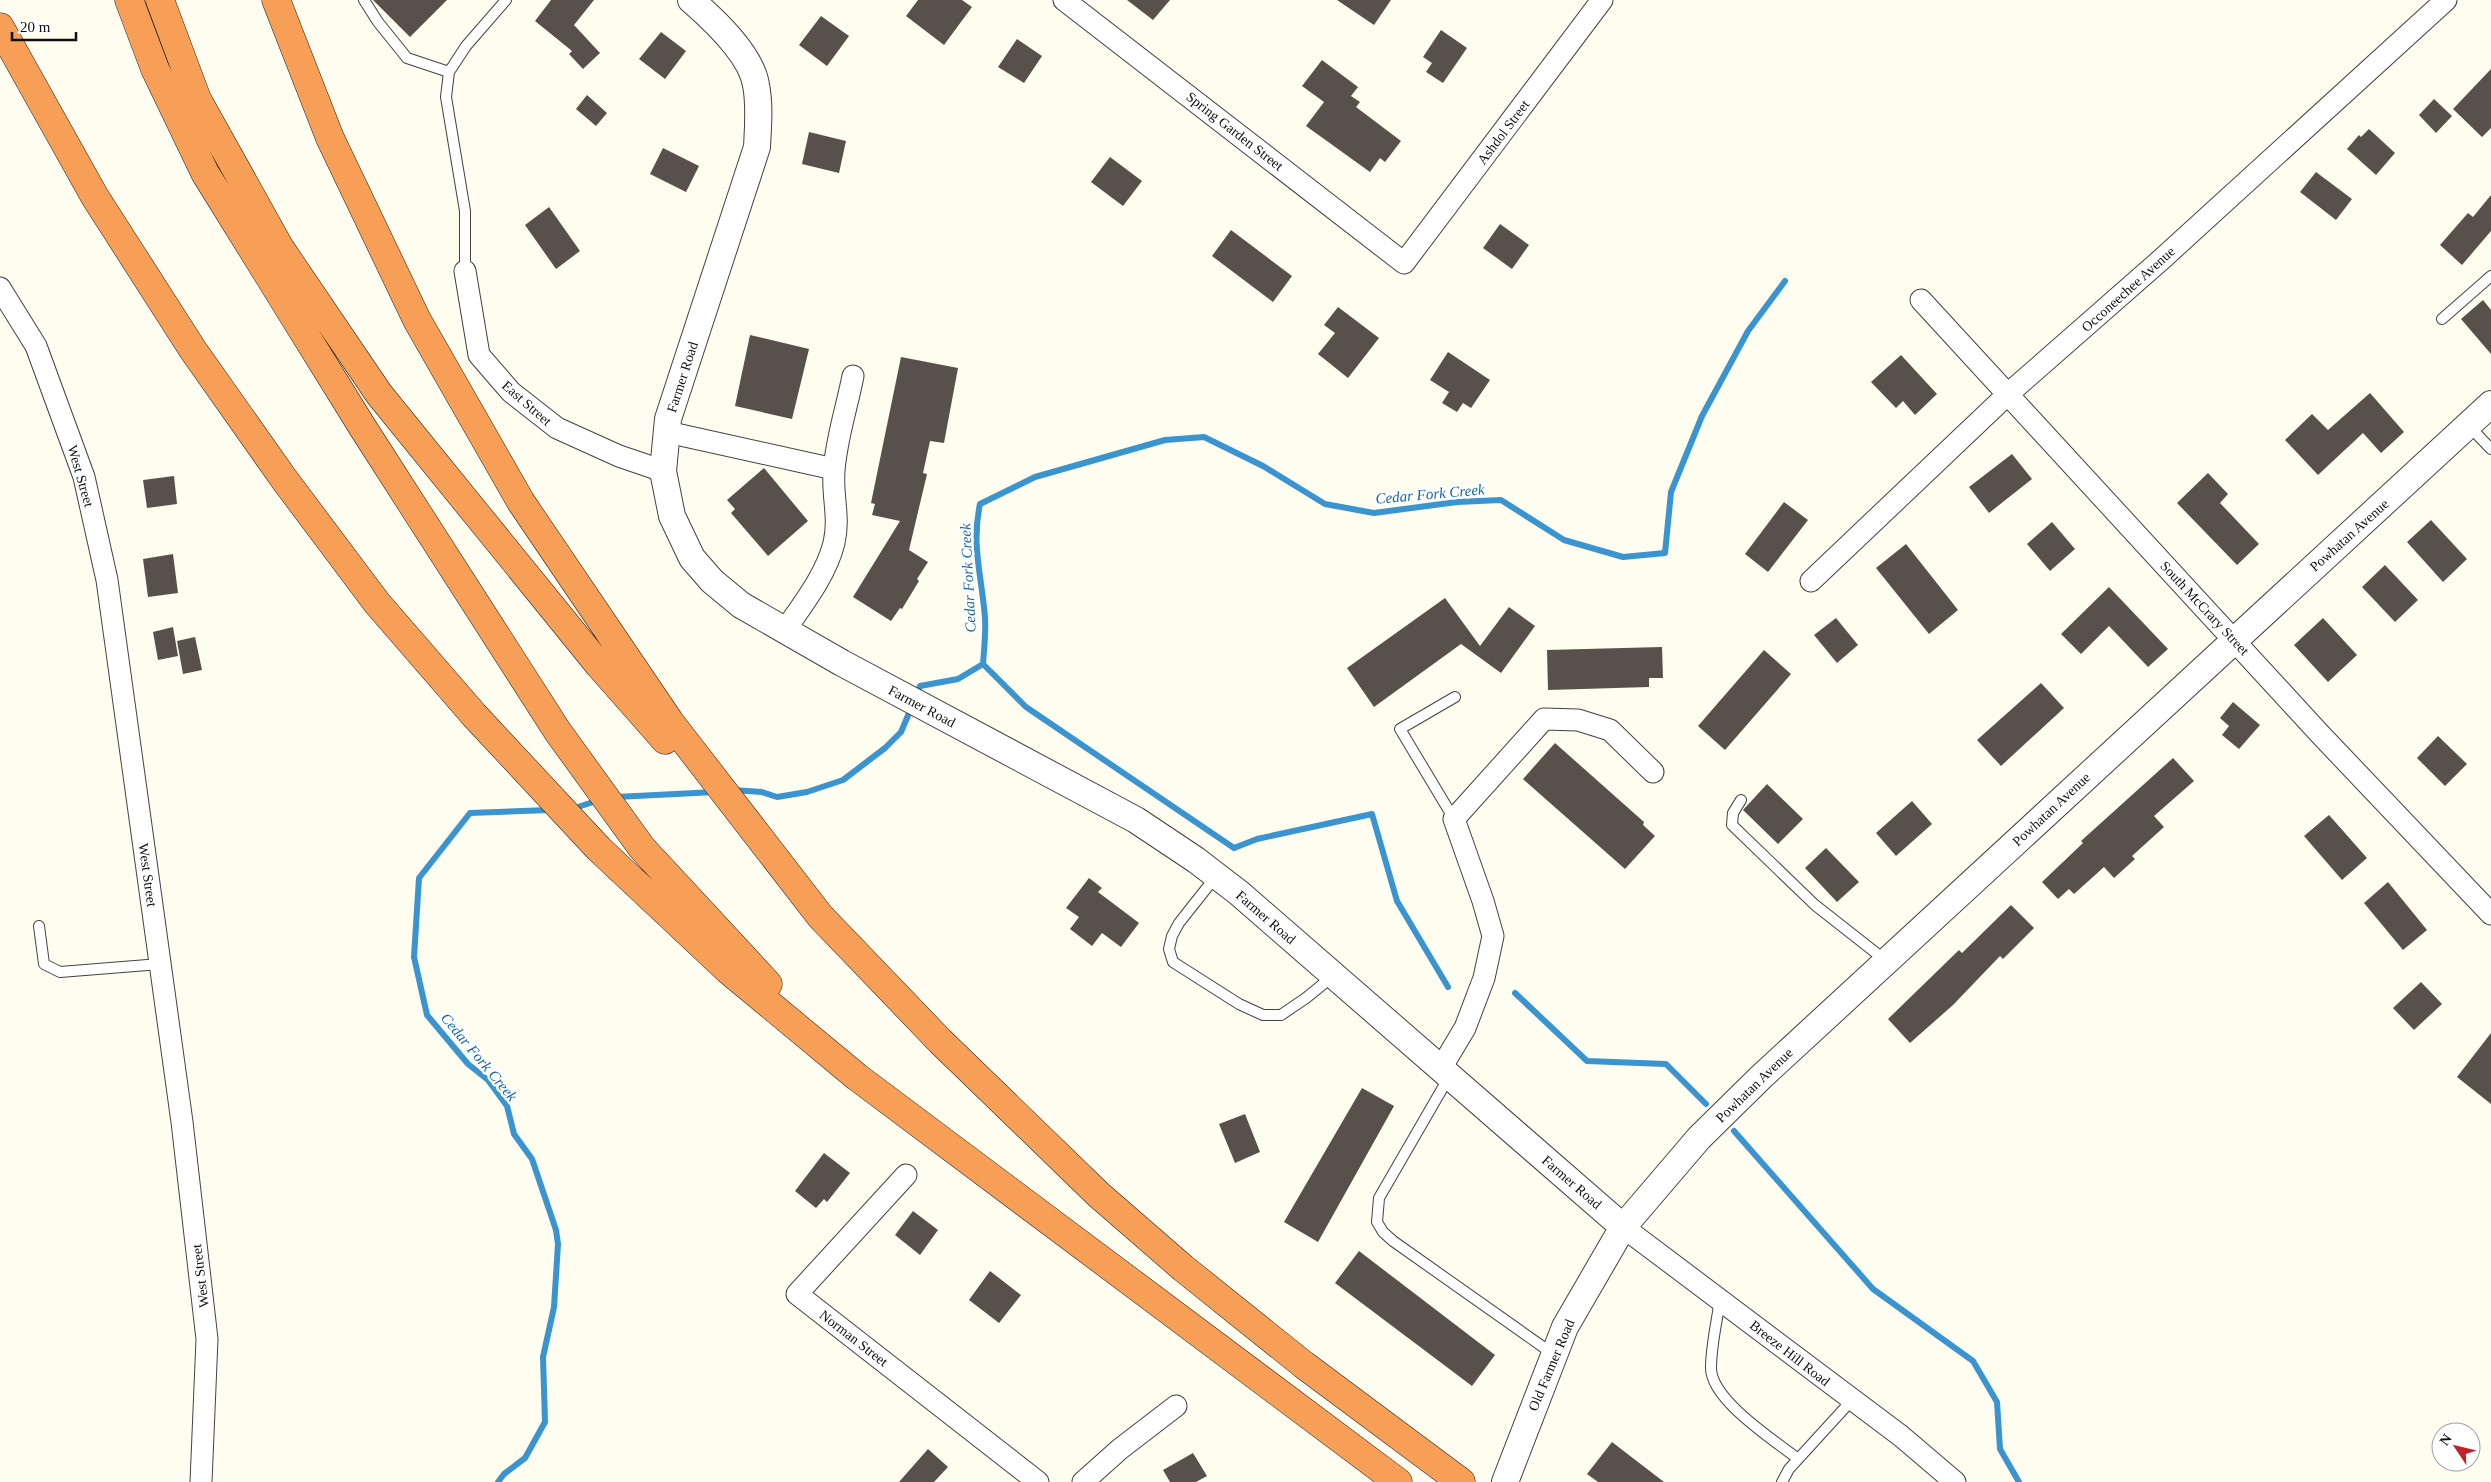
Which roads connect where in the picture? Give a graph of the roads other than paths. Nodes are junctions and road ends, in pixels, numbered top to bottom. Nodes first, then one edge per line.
1 (129, 0) edge
2 (160, 0) edge
3 (276, 0) edge
4 (364, 0) edge
5 (506, 0) edge
6 (691, 0) edge
7 (1064, 0) edge
8 (1602, 0) edge
9 (2446, 0) edge
10 (0, 27) edge
11 (449, 72) junction
12 (1404, 263) joint
13 (465, 271) joint
14 (2491, 276) edge
15 (0, 288) edge
16 (1921, 300) dead end
17 (2442, 319) dead end
18 (853, 376) dead end
19 (2008, 394) junction
20 (2491, 404) edge
21 (2468, 425) junction
22 (666, 432) junction
23 (2491, 449) edge
24 (834, 469) junction
25 (663, 470) junction
26 (1811, 581) dead end
27 (785, 630) junction
28 (2234, 640) junction
29 (1455, 698) dead end
30 (1653, 772) dead end
31 (1741, 800) dead end
32 (1454, 819) junction
33 (1217, 876) junction
34 (2491, 914) edge
35 (820, 916) junction
36 (39, 926) dead end
37 (1886, 961) junction
38 (160, 964) junction
39 (1333, 975) junction
40 (1445, 1072) junction
41 (857, 1077) junction
42 (906, 1175) dead end
43 (1623, 1226) junction
44 (1720, 1298) junction
45 (1554, 1355) junction
46 (1852, 1400) junction
47 (1176, 1406) dead end
48 (1798, 1459) junction
49 (1452, 1475) edge
50 (201, 1482) edge
51 (1038, 1482) edge
52 (1083, 1482) edge
53 (1398, 1482) edge
54 (1505, 1482) edge
55 (1782, 1482) edge
56 (1955, 1482) edge

1 - 41 highway
2 - 35 highway
3 - 35 highway
4 - 11 lane
5 - 11 lane
6 - 22 street, Farmer Road
7 - 12 street, Spring Garden Street
8 - 12 street, Ashdol Street
9 - 19 street, Occoneechee Avenue
10 - 41 highway
11 - 13 lane
13 - 25 street, East Street
14 - 17 lane
15 - 38 street, West Street
16 - 19 street, South McCrary Street
18 - 24 street
19 - 26 street, Occoneechee Avenue
19 - 28 street, South McCrary Street
20 - 21 street, Powhatan Avenue
21 - 23 lane
21 - 28 street, Powhatan Avenue
22 - 24 street
22 - 25 street, Farmer Road
24 - 27 street
25 - 27 street, Farmer Road
27 - 33 street, Farmer Road
28 - 34 street, South McCrary Street
28 - 37 street, Powhatan Avenue
29 - 32 lane
30 - 32 street
31 - 37 lane
32 - 40 street
33 - 39 street, Farmer Road
33 - 39 lane
35 - 49 highway
36 - 38 lane
37 - 43 street, Powhatan Avenue
38 - 50 street, West Street
39 - 40 street, Farmer Road
40 - 43 street, Farmer Road
40 - 45 lane
41 - 53 highway
42 - 51 street, Norman Street
43 - 44 street, Breeze Hill Road
43 - 45 street, Old Farmer Road
44 - 46 street, Breeze Hill Road
44 - 48 lane
45 - 54 street, Old Farmer Road
46 - 48 lane
46 - 56 street, Breeze Hill Road
47 - 52 street
48 - 55 lane

